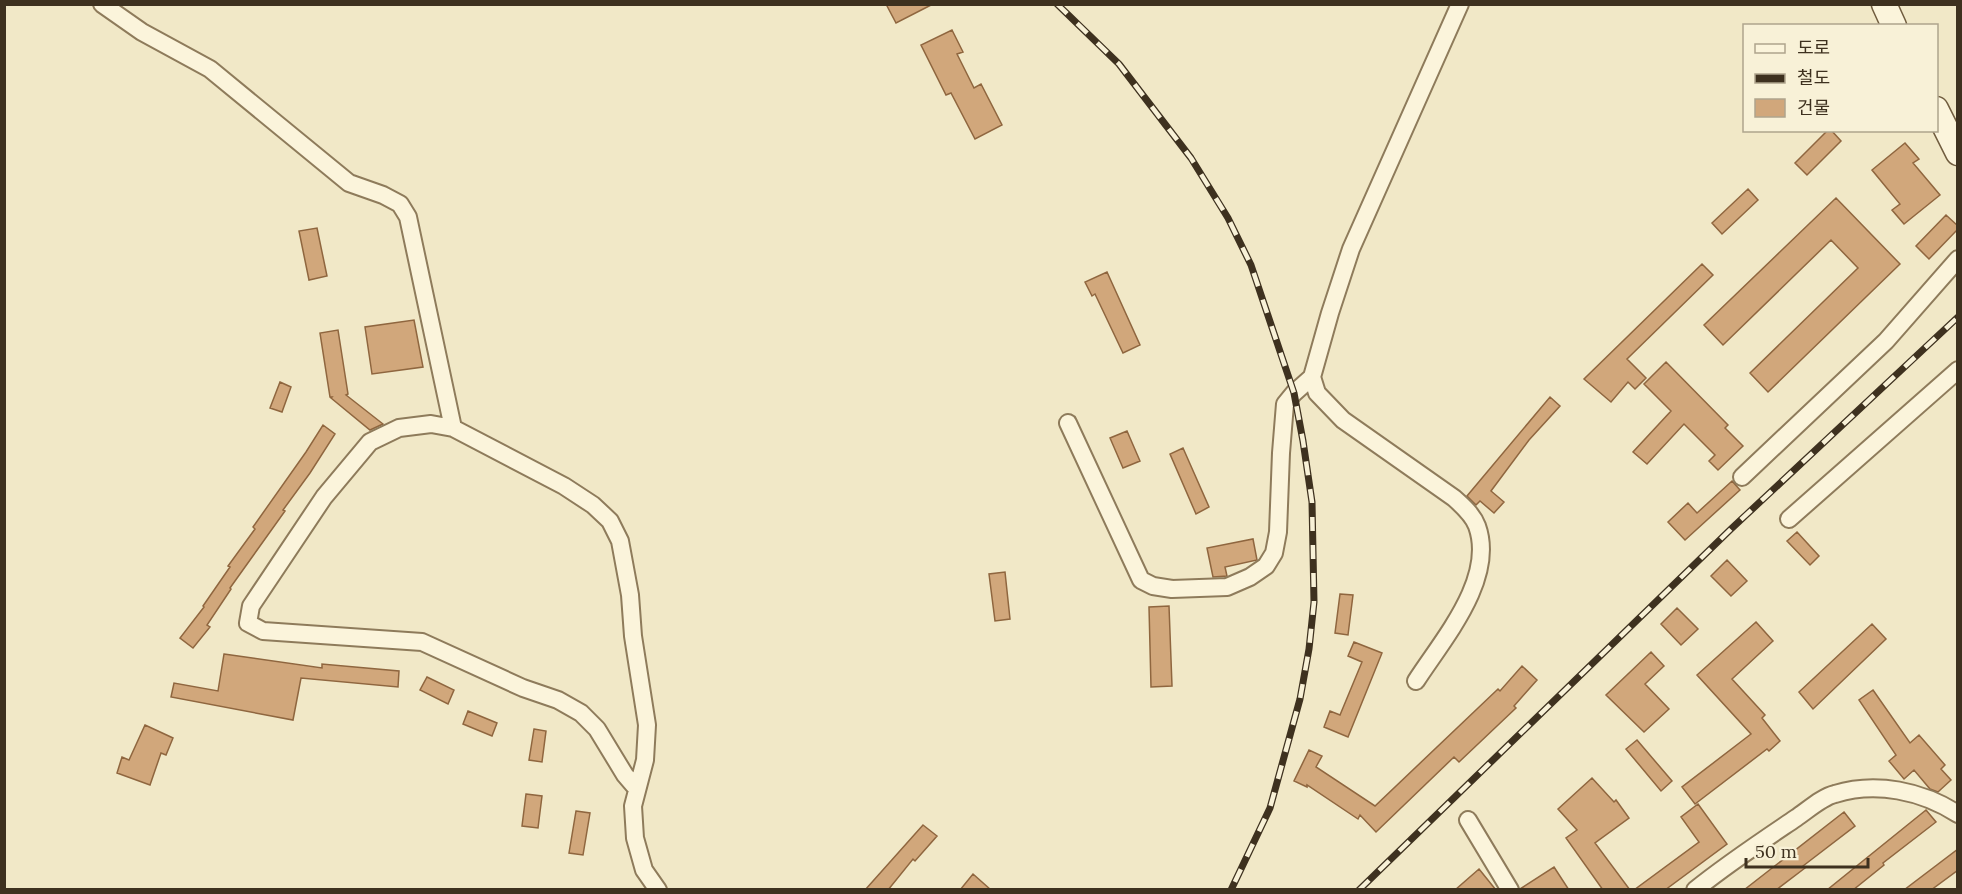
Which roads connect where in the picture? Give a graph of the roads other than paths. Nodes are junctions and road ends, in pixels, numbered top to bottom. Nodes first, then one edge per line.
1 (102, 4) edge
2 (1460, 4) edge
3 (1884, 4) edge
4 (1893, 24) edge
5 (1938, 113) edge
6 (1958, 153) edge
7 (1958, 259) edge
8 (1958, 370) edge
9 (1312, 376) junction
10 (1068, 423) dead end
11 (453, 428) junction
12 (1742, 477) dead end
13 (1789, 519) dead end
14 (1416, 681) dead end
15 (637, 789) junction
16 (1958, 814) edge
17 (1468, 820) dead end
18 (658, 890) edge
19 (1510, 890) edge
20 (1695, 890) edge

1 - 11 street
2 - 9 street
3 - 4 street
5 - 6 street
7 - 12 street
8 - 13 street
9 - 10 street
9 - 14 street
11 - 15 street
11 - 15 street
15 - 18 street
16 - 20 street
17 - 19 street

